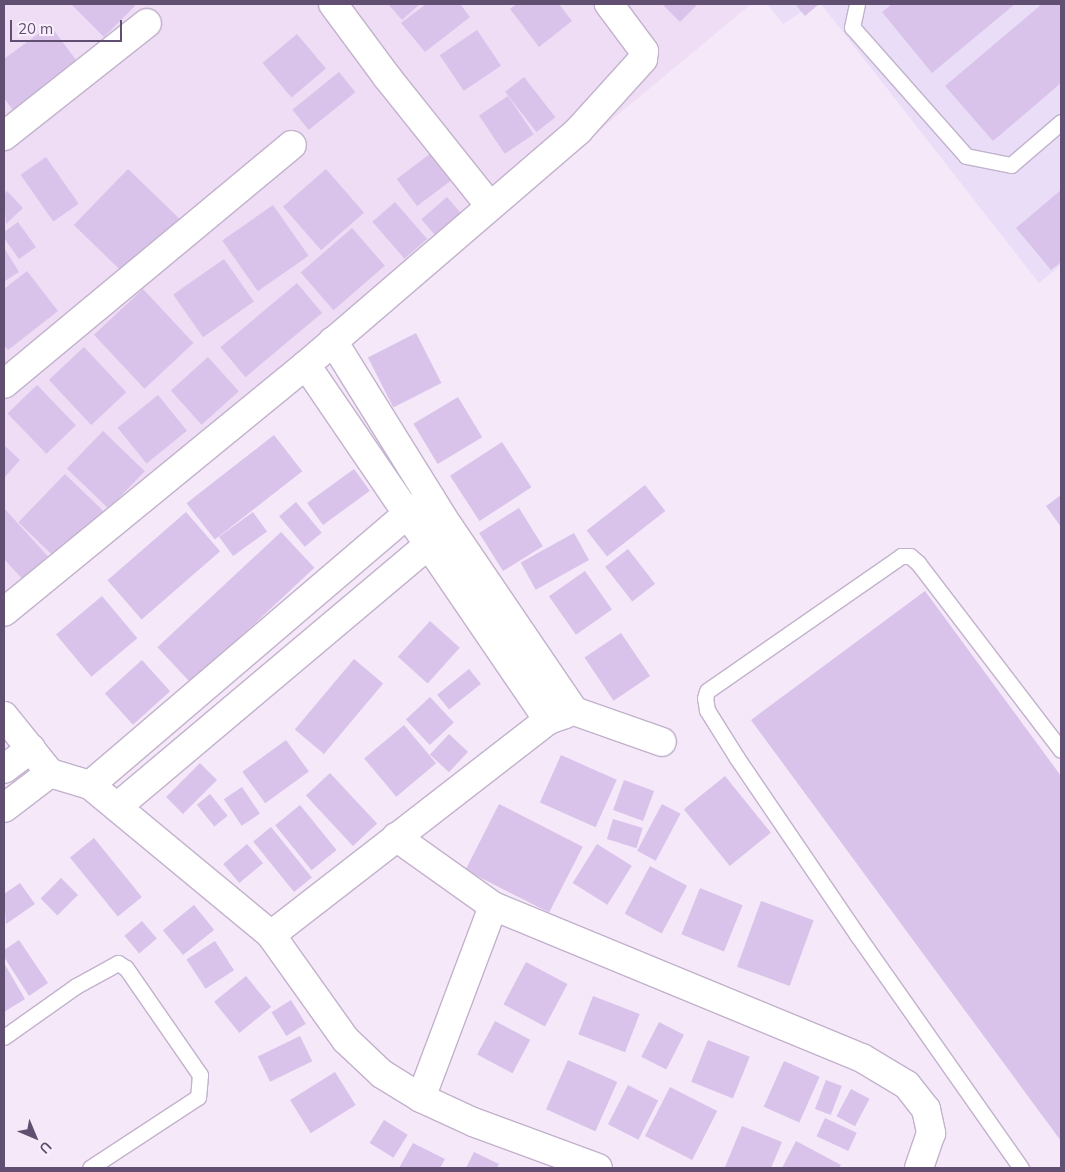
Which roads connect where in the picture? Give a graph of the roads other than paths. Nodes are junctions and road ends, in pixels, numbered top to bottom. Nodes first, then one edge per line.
1 (333, 4) edge
2 (609, 4) edge
3 (857, 4) edge
4 (146, 23) dead end
5 (1061, 122) edge
6 (4, 136) edge
7 (292, 145) dead end
8 (490, 205) junction
9 (333, 341) junction
10 (306, 364) junction
11 (4, 384) edge
12 (431, 498) junction
13 (406, 515) junction
14 (449, 527) junction
15 (426, 544) junction
16 (4, 612) edge
17 (574, 711) junction
18 (4, 716) edge
19 (548, 720) junction
20 (662, 742) dead end
21 (31, 749) junction
22 (1061, 750) edge
23 (4, 769) edge
24 (50, 773) junction
25 (90, 785) junction
26 (117, 807) junction
27 (4, 808) edge
28 (396, 837) junction
29 (493, 906) junction
30 (272, 935) junction
31 (4, 1037) edge
32 (421, 1098) junction
33 (569, 1163) edge
34 (90, 1168) edge
35 (598, 1168) edge
36 (919, 1168) edge
37 (1021, 1168) edge

1 - 8 street
2 - 8 street
3 - 5 lane
4 - 6 street
7 - 11 street
8 - 9 street
9 - 10 street
9 - 12 street
10 - 13 street
10 - 16 street
12 - 13 street
12 - 14 street
13 - 15 street
13 - 25 street
14 - 15 street
14 - 17 street
15 - 19 street
15 - 26 street
17 - 19 street
17 - 20 street
18 - 21 street
19 - 28 street
21 - 23 street
21 - 24 street
22 - 37 lane
24 - 25 street
24 - 27 street
25 - 26 street
26 - 30 street
28 - 29 street
28 - 30 street
29 - 32 street
29 - 36 street
30 - 32 street
31 - 34 lane
32 - 33 street
33 - 35 street

